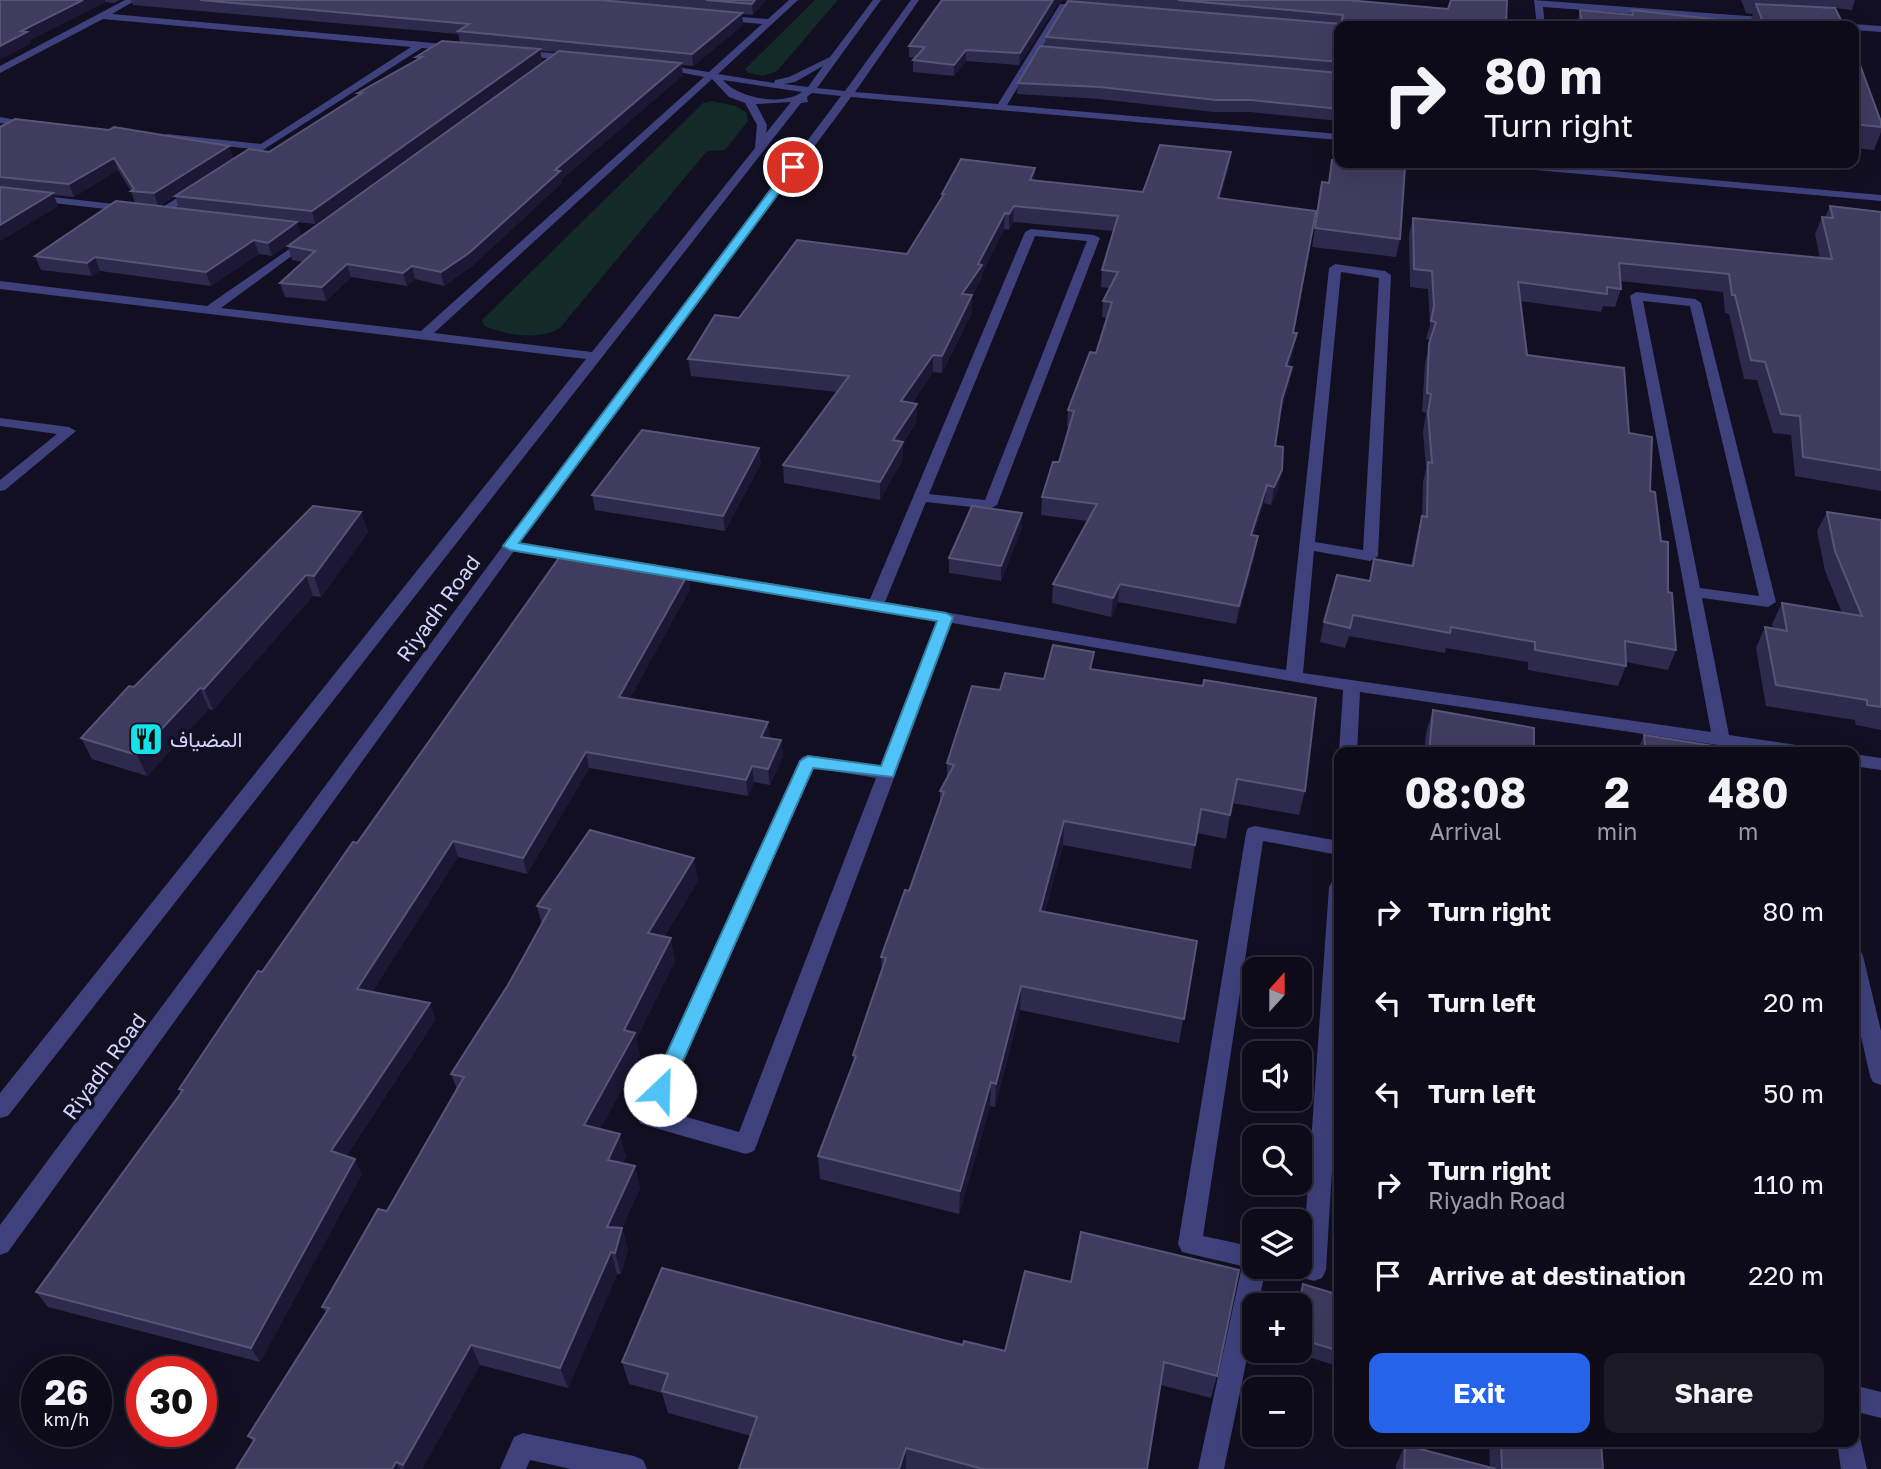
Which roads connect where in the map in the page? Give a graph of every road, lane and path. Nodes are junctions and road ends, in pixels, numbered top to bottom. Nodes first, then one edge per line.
1 (119, 0) edge
2 (794, 0) edge
3 (877, 0) edge
4 (915, 0) edge
5 (131, 1) edge
6 (1539, 2) edge
7 (1065, 3) edge
8 (1105, 9) edge
9 (102, 16) junction
10 (702, 16) edge
11 (1541, 21) edge
12 (1774, 21) edge
13 (771, 22) junction
14 (1859, 27) edge
15 (1881, 29) edge
16 (420, 45) junction
17 (461, 48) edge
18 (503, 52) edge
19 (1036, 52) junction
20 (837, 53) junction
21 (1050, 53) edge
22 (558, 57) junction
23 (584, 59) edge
24 (547, 65) edge
25 (650, 65) edge
26 (0, 70) edge
27 (715, 77) junction
28 (758, 84) junction
29 (804, 95) junction
30 (844, 99) junction
31 (751, 102) junction
32 (1001, 107) junction
33 (0, 120) edge
34 (42, 124) edge
35 (153, 135) edge
36 (1334, 137) edge
37 (264, 147) junction
38 (1334, 148) edge
39 (760, 149) junction
40 (1546, 168) edge
41 (1678, 168) edge
42 (230, 169) edge
43 (207, 183) edge
44 (1881, 186) edge
45 (0, 194) edge
46 (1881, 198) edge
47 (163, 212) junction
48 (189, 215) edge
49 (294, 228) edge
50 (0, 285) edge
51 (208, 311) junction
52 (424, 336) junction
53 (595, 356) junction
54 (0, 422) edge
55 (0, 487) edge
56 (921, 497) junction
57 (1308, 545) junction
58 (510, 546) junction
59 (1693, 592) junction
60 (875, 607) junction
61 (946, 617) junction
62 (1294, 677) junction
63 (1352, 686) junction
64 (1721, 740) junction
65 (1348, 747) edge
66 (1769, 747) edge
67 (1859, 761) edge
68 (1881, 764) edge
69 (887, 773) junction
70 (1334, 847) edge
71 (1334, 964) edge
72 (1859, 982) edge
73 (1881, 1076) edge
74 (0, 1109) edge
75 (0, 1244) edge
76 (1242, 1256) edge
77 (1312, 1270) edge
78 (1251, 1279) edge
79 (1859, 1400) edge
80 (1881, 1405) edge
81 (1851, 1447) edge
82 (513, 1469) edge
83 (634, 1469) edge
84 (1211, 1469) edge
85 (1854, 1469) edge

1 - 5 street
2 - 13 street
3 - 20 street
4 - 30 street, Riyadh Road
5 - 9 street
6 - 11 street
6 - 12 street
7 - 8 street
7 - 19 street
9 - 16 street
9 - 26 street
10 - 13 street
13 - 27 street
14 - 15 street
16 - 17 street
16 - 37 street
18 - 22 street
19 - 21 street
19 - 32 street
20 - 28 street
20 - 29 street
22 - 23 street
22 - 24 street
25 - 27 street
27 - 28 street
27 - 31 street
27 - 52 street
28 - 29 street
29 - 30 street
29 - 31 street
29 - 39 street
30 - 32 street
30 - 38 street
30 - 58 street, Riyadh Road
31 - 39 street
32 - 36 street
33 - 34 street
35 - 37 street
37 - 42 street
39 - 53 street
40 - 46 street
41 - 44 street
43 - 47 street
45 - 47 street
47 - 48 street
49 - 51 street
50 - 51 street
51 - 52 street
52 - 53 street
53 - 74 street
54 - 55 street
56 - 56 street
56 - 60 street
57 - 57 street
57 - 62 street
58 - 60 street
58 - 75 street, Riyadh Road
59 - 59 street
59 - 64 street
60 - 61 street
61 - 62 street
61 - 69 street
62 - 63 street
63 - 64 street
63 - 65 street
64 - 66 street
67 - 68 street
69 - 69 street
70 - 76 street
71 - 77 street
72 - 73 street
78 - 84 street
79 - 80 street
81 - 85 street
82 - 83 street

